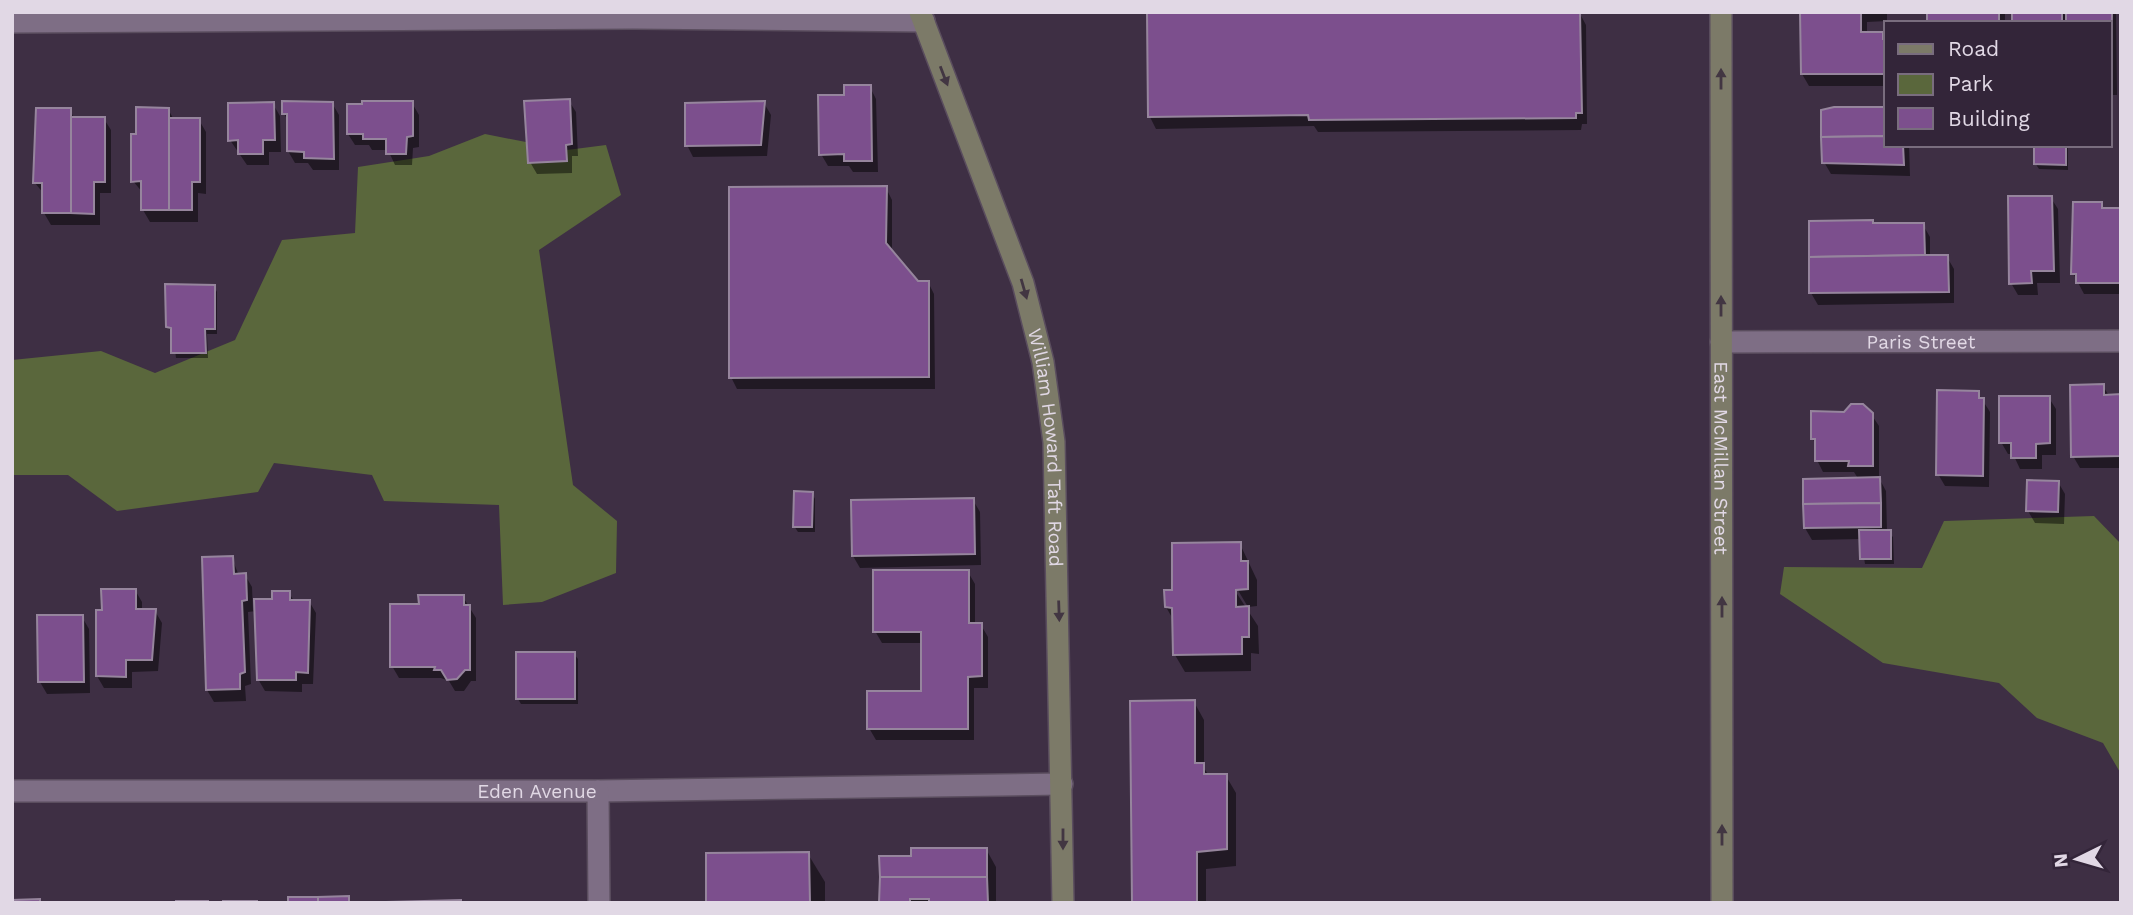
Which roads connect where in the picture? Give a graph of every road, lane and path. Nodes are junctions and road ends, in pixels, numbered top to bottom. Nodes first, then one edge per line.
1 (1721, 12) edge
2 (922, 17) edge
3 (12, 22) edge
4 (2121, 341) edge
5 (1721, 342) junction
6 (1062, 784) junction
7 (12, 790) edge
8 (598, 790) junction
9 (599, 903) edge
10 (1063, 903) edge
11 (1721, 903) edge

5 -> 1 main road, East McMillan Street
2 - 3 street
2 -> 6 main road, William Howard Taft Road
4 - 5 street, Paris Street
11 -> 5 main road, East McMillan Street
6 - 8 street, Eden Avenue
6 -> 10 main road, William Howard Taft Road
7 - 8 street, Eden Avenue
8 - 9 street

